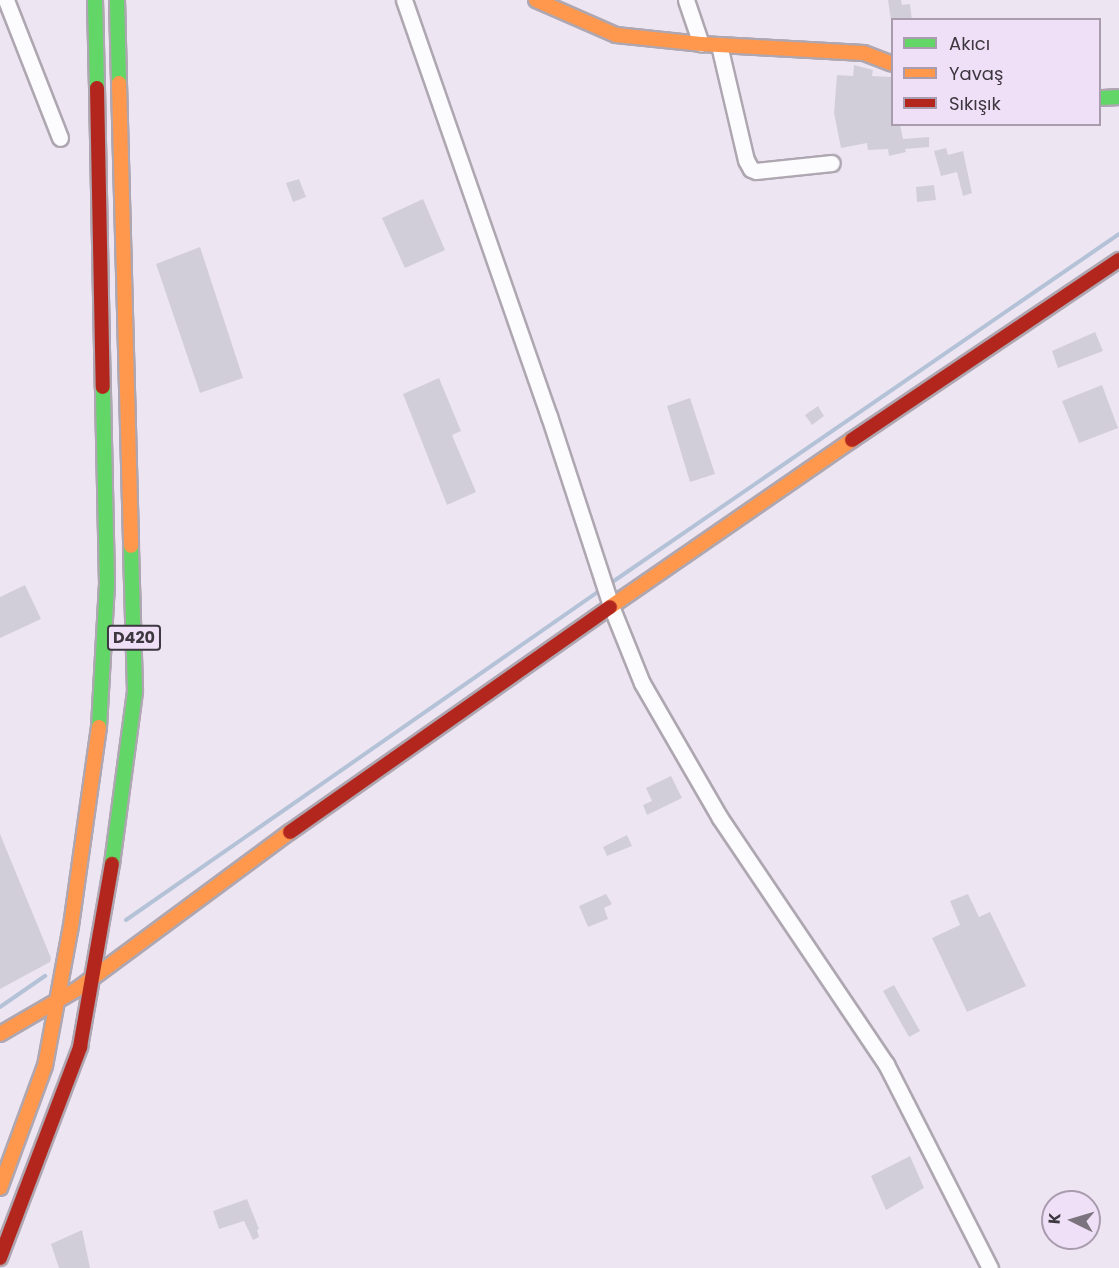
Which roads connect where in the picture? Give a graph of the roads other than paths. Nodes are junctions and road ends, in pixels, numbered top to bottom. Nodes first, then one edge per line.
1 (6, 0) edge
2 (95, 0) edge
3 (117, 0) edge
4 (404, 0) edge
5 (536, 0) edge
6 (686, 0) edge
7 (701, 44) junction
8 (719, 45) junction
9 (891, 64) edge
10 (1119, 97) edge
11 (1101, 98) edge
12 (60, 138) dead end
13 (832, 163) dead end
14 (1119, 260) edge
15 (611, 606) junction
16 (93, 978) junction
17 (58, 1000) junction
18 (0, 1034) edge
19 (0, 1188) edge
20 (0, 1258) edge
21 (990, 1268) edge

1 - 12 street
2 - 17 main road, D420
3 - 16 main road, D420
4 - 15 street
5 - 7 main road
6 - 7 street
7 - 8 main road
8 - 9 main road
8 - 13 street
10 - 11 main road
14 - 15 main road
15 - 16 main road
15 - 21 street
16 - 17 main road
16 - 20 main road, D420
17 - 18 main road
17 - 19 main road, D420

